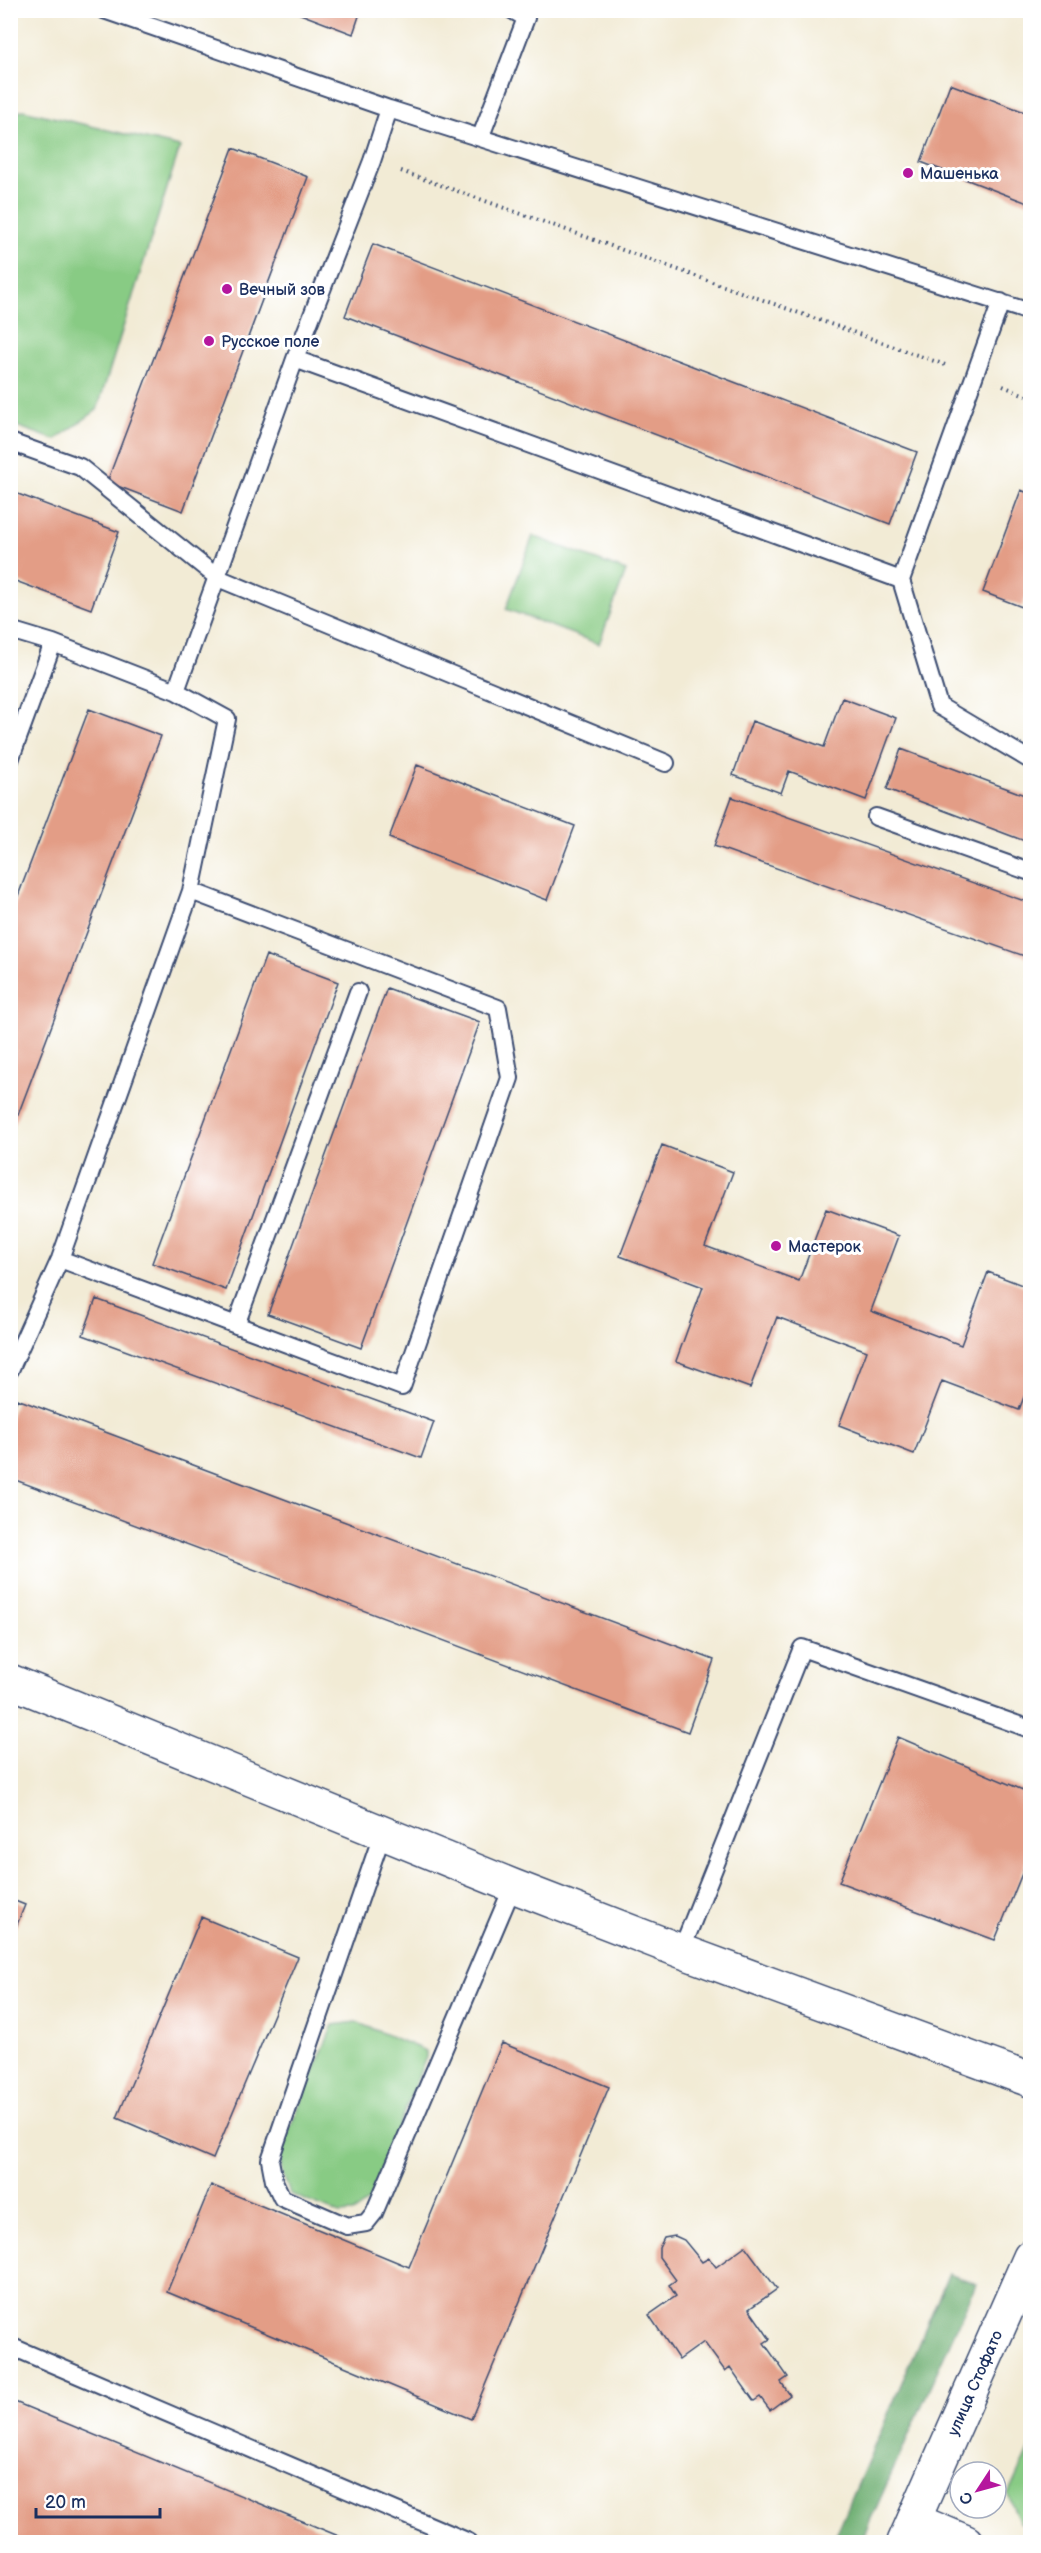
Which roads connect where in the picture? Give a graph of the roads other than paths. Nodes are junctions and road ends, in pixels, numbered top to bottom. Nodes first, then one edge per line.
1 (104, 10) edge
2 (522, 13) edge
3 (389, 109) junction
4 (481, 136) junction
5 (1001, 302) junction
6 (1030, 312) edge
7 (295, 359) junction
8 (10, 442) edge
9 (218, 578) junction
10 (901, 580) junction
11 (10, 630) edge
12 (53, 644) junction
13 (176, 691) junction
14 (1030, 759) edge
15 (10, 760) edge
16 (666, 763) dead end
17 (876, 818) dead end
18 (1030, 872) edge
19 (191, 891) junction
20 (358, 993) dead end
21 (60, 1259) junction
22 (236, 1325) junction
23 (10, 1370) edge
24 (10, 1681) edge
25 (1030, 1729) edge
26 (383, 1832) junction
27 (513, 1886) junction
28 (681, 1951) junction
29 (1030, 2080) edge
30 (1030, 2257) edge
31 (10, 2346) edge
32 (909, 2531) edge
33 (469, 2542) edge
34 (966, 2542) edge

1 - 3 lane
2 - 4 lane
3 - 4 lane
3 - 7 lane
4 - 5 lane
5 - 6 lane
5 - 10 lane
7 - 9 lane
7 - 10 lane
8 - 9 lane
9 - 13 lane
9 - 16 lane
10 - 14 lane
11 - 12 lane
12 - 13 lane
12 - 15 lane
13 - 19 lane
17 - 18 lane
19 - 21 lane
19 - 22 lane
20 - 22 lane
21 - 22 lane
21 - 23 lane
24 - 26 street
25 - 28 lane
26 - 27 street
26 - 27 lane
27 - 28 street
28 - 29 street
30 - 32 street, улица Стофато
31 - 33 lane
32 - 34 street

